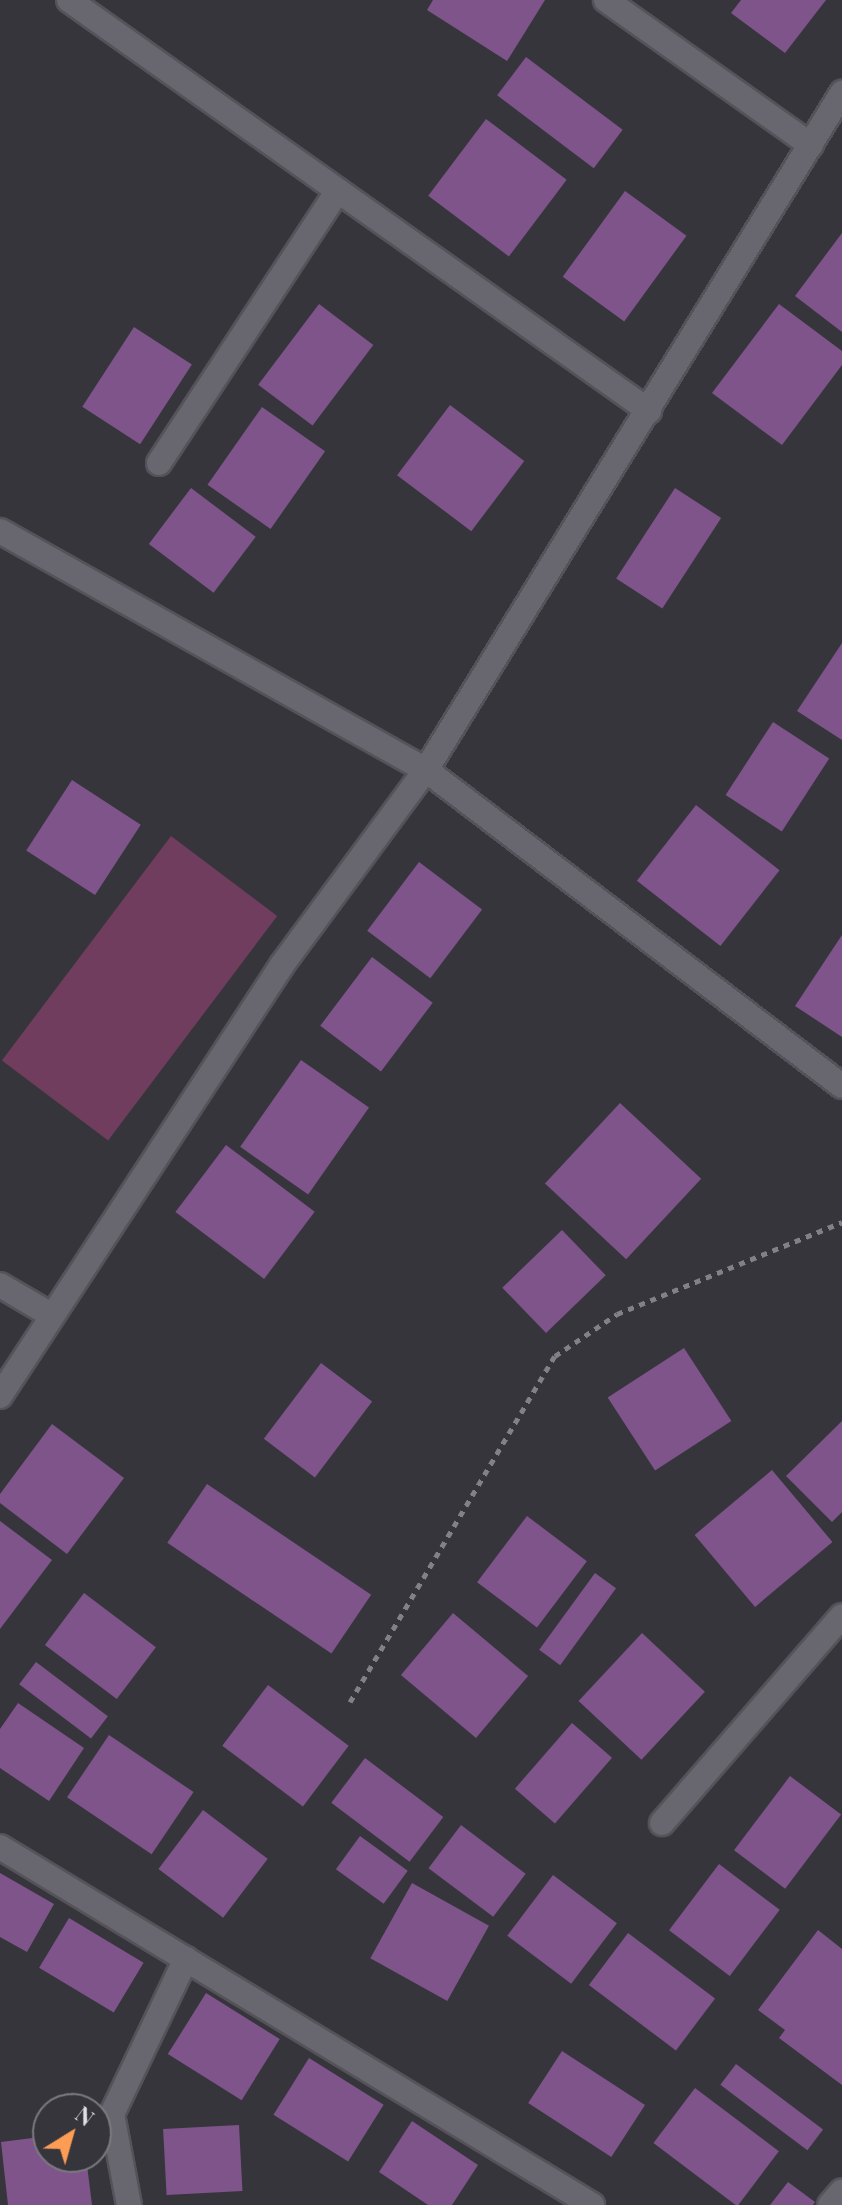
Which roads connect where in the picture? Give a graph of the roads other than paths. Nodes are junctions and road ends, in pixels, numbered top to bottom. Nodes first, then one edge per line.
1 (69, 0) edge
2 (606, 0) edge
3 (842, 93) edge
4 (811, 145) junction
5 (338, 191) junction
6 (649, 411) junction
7 (159, 463) dead end
8 (0, 531) edge
9 (426, 770) junction
10 (842, 1086) edge
11 (0, 1285) edge
12 (51, 1315) junction
13 (0, 1396) edge
14 (842, 1616) edge
15 (662, 1823) dead end
16 (0, 1847) edge
17 (186, 1959) junction
18 (842, 2191) edge
19 (129, 2205) edge
20 (592, 2205) edge
21 (830, 2205) edge

1 - 5 street
2 - 4 street
3 - 4 street
4 - 6 street
5 - 6 street
5 - 7 street
6 - 9 street
8 - 9 street
9 - 10 street
9 - 12 street
11 - 12 street
12 - 13 street
14 - 15 street
16 - 17 street
17 - 19 street
17 - 20 street
18 - 21 street

